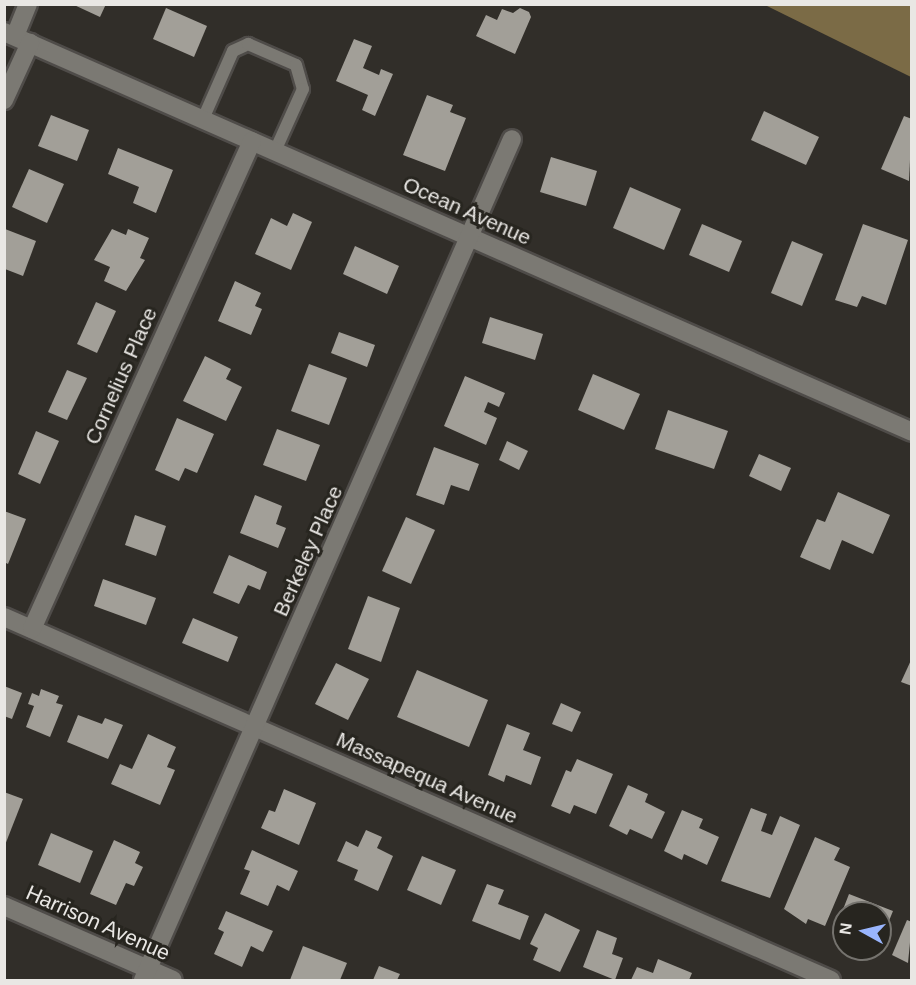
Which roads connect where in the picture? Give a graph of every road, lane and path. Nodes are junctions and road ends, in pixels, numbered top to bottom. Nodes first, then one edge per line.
1 (28, 4) edge
2 (16, 37) edge
3 (4, 100) edge
4 (203, 119) junction
5 (512, 139) dead end
6 (252, 141) junction
7 (275, 151) junction
8 (470, 237) junction
9 (912, 432) edge
10 (4, 617) edge
11 (32, 629) junction
12 (255, 727) junction
13 (4, 906) edge
14 (145, 975) edge
15 (173, 981) edge
16 (831, 981) edge

1 - 2 street
2 - 3 street
2 - 4 street, Ocean Avenue
4 - 6 street, Ocean Avenue
4 - 7 lane
5 - 8 street, Berkeley Place
6 - 7 street, Ocean Avenue
6 - 11 street, Cornelius Place
7 - 8 street, Ocean Avenue
8 - 9 street, Ocean Avenue
8 - 12 street, Berkeley Place
10 - 11 street, Massapequa Avenue
11 - 12 street, Massapequa Avenue
12 - 14 street, Berkeley Place
12 - 16 street, Massapequa Avenue
13 - 14 street, Harrison Avenue
14 - 15 street, Harrison Avenue

